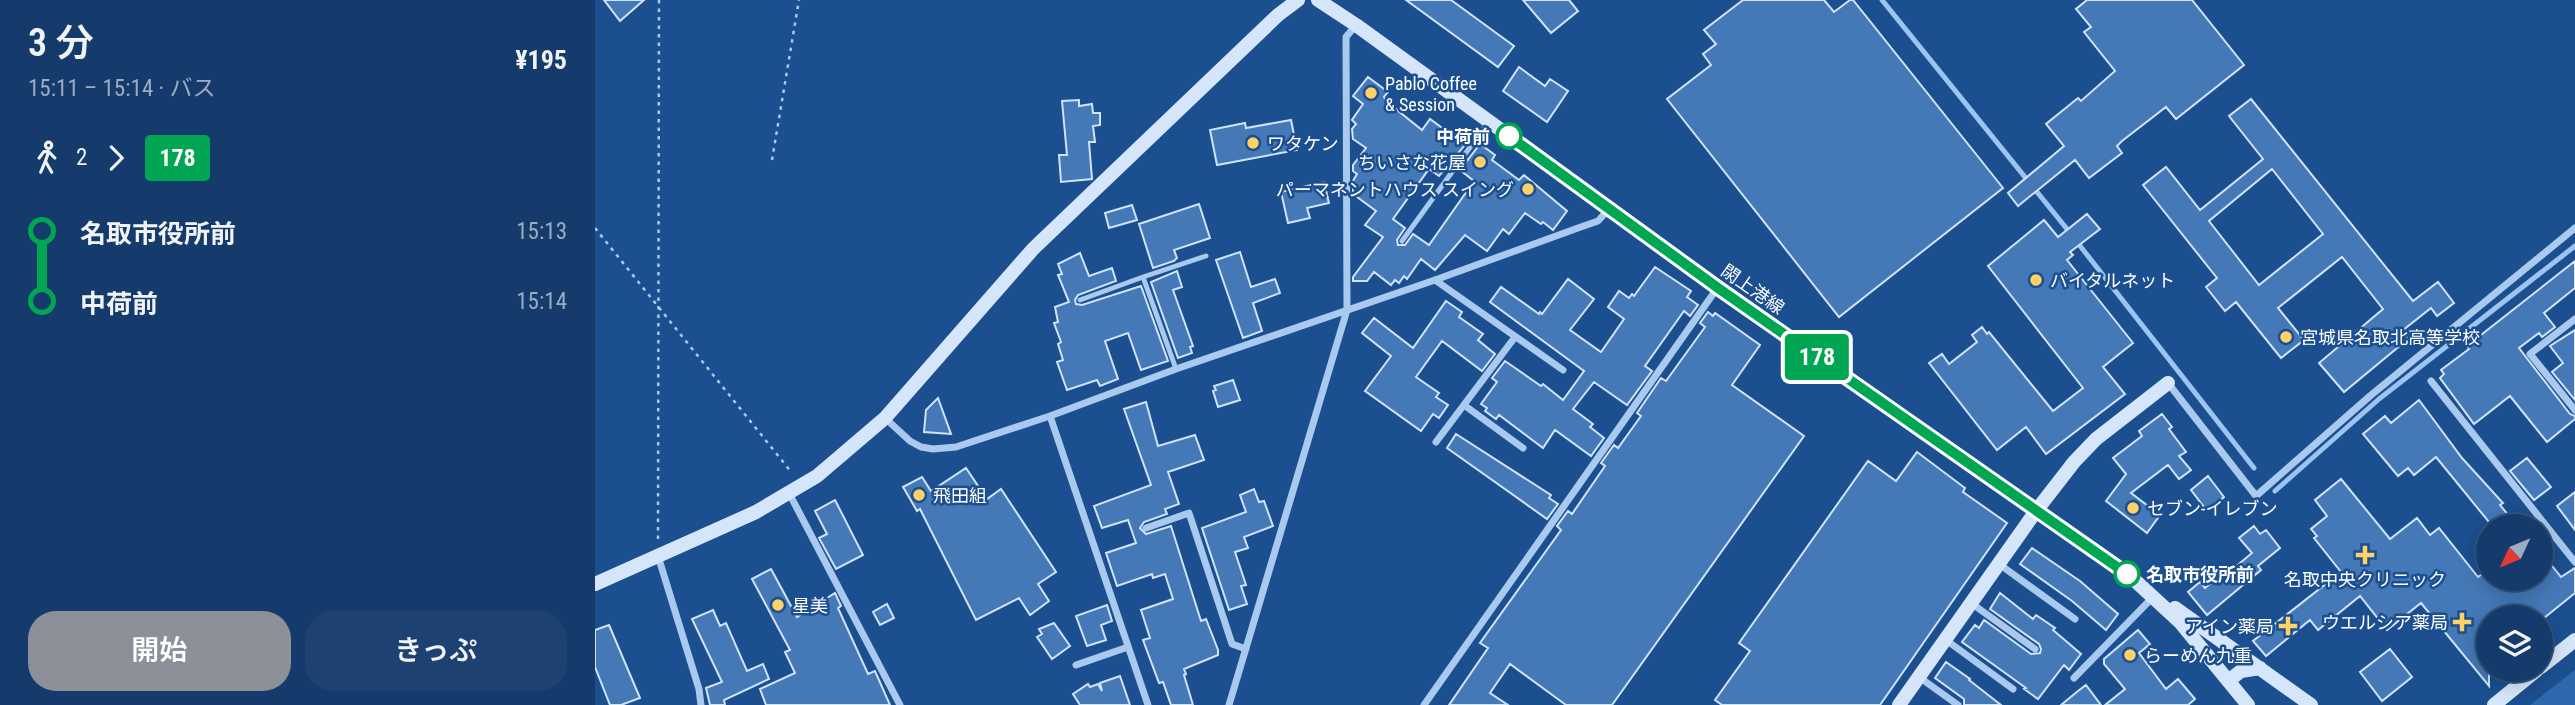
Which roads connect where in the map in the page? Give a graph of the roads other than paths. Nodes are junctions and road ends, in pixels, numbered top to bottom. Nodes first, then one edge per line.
1 (1298, 0) edge
2 (1318, 0) edge
3 (1356, 25) junction
4 (1489, 121) junction
5 (1609, 209) junction
6 (2575, 228) edge
7 (1402, 241) dead end
8 (1206, 256) dead end
9 (1143, 277) junction
10 (1435, 280) junction
11 (1718, 288) junction
12 (1080, 300) dead end
13 (1347, 310) junction
14 (2575, 319) edge
15 (1515, 337) junction
16 (1176, 369) junction
17 (1563, 370) dead end
18 (2431, 381) dead end
19 (2168, 383) joint
20 (1464, 405) junction
21 (2575, 410) edge
22 (1049, 416) junction
23 (885, 418) junction
24 (1436, 442) dead end
25 (1523, 448) dead end
26 (795, 489) junction
27 (2036, 511) junction
28 (1146, 527) dead end
29 (658, 556) junction
30 (2575, 562) edge
31 (1999, 564) junction
32 (2129, 575) junction
33 (595, 583) edge
34 (2153, 597) junction
35 (1971, 603) junction
36 (2075, 619) dead end
37 (1945, 640) junction
38 (2575, 640) edge
39 (1128, 647) junction
40 (1246, 649) junction
41 (2035, 649) dead end
42 (2553, 658) edge
43 (1076, 665) dead end
44 (2260, 668) junction
45 (1919, 677) junction
46 (2074, 678) dead end
47 (2228, 681) junction
48 (2523, 682) edge
49 (2013, 689) dead end
50 (701, 705) edge
51 (900, 705) edge
52 (1148, 705) edge
53 (1229, 705) edge
54 (1424, 705) edge
55 (1899, 705) edge
56 (1958, 705) edge
57 (2248, 705) edge
58 (2311, 705) edge
59 (2494, 705) edge

1 - 23 street
2 - 3 street, 閖上港線
3 - 4 street, 閖上港線
3 - 13 street
4 - 5 street, 閖上港線
4 - 7 lane
5 - 10 street
5 - 11 street, 閖上港線
6 - 19 street
8 - 9 lane
9 - 12 lane
9 - 16 lane
10 - 13 street
10 - 15 street
11 - 27 street, 閖上港線
11 - 54 street
13 - 16 street
13 - 40 street
14 - 21 street
15 - 17 street
15 - 20 street
16 - 22 street
18 - 30 street
19 - 27 street
20 - 24 street
20 - 25 street
22 - 23 street
22 - 39 street
23 - 26 street
26 - 29 street
26 - 51 street
27 - 31 street
27 - 32 street, 閖上港線
28 - 40 street
29 - 33 street
29 - 50 street
31 - 35 street
31 - 36 street
32 - 34 street, 閖上港線
32 - 44 street
34 - 46 street
34 - 47 street, 閖上港線
35 - 37 street
35 - 41 street
37 - 45 street
37 - 49 street
38 - 42 street
39 - 43 street
39 - 52 street
40 - 53 street
44 - 47 street
44 - 58 street
45 - 55 street
45 - 56 street
47 - 57 street, 閖上港線
48 - 59 street

